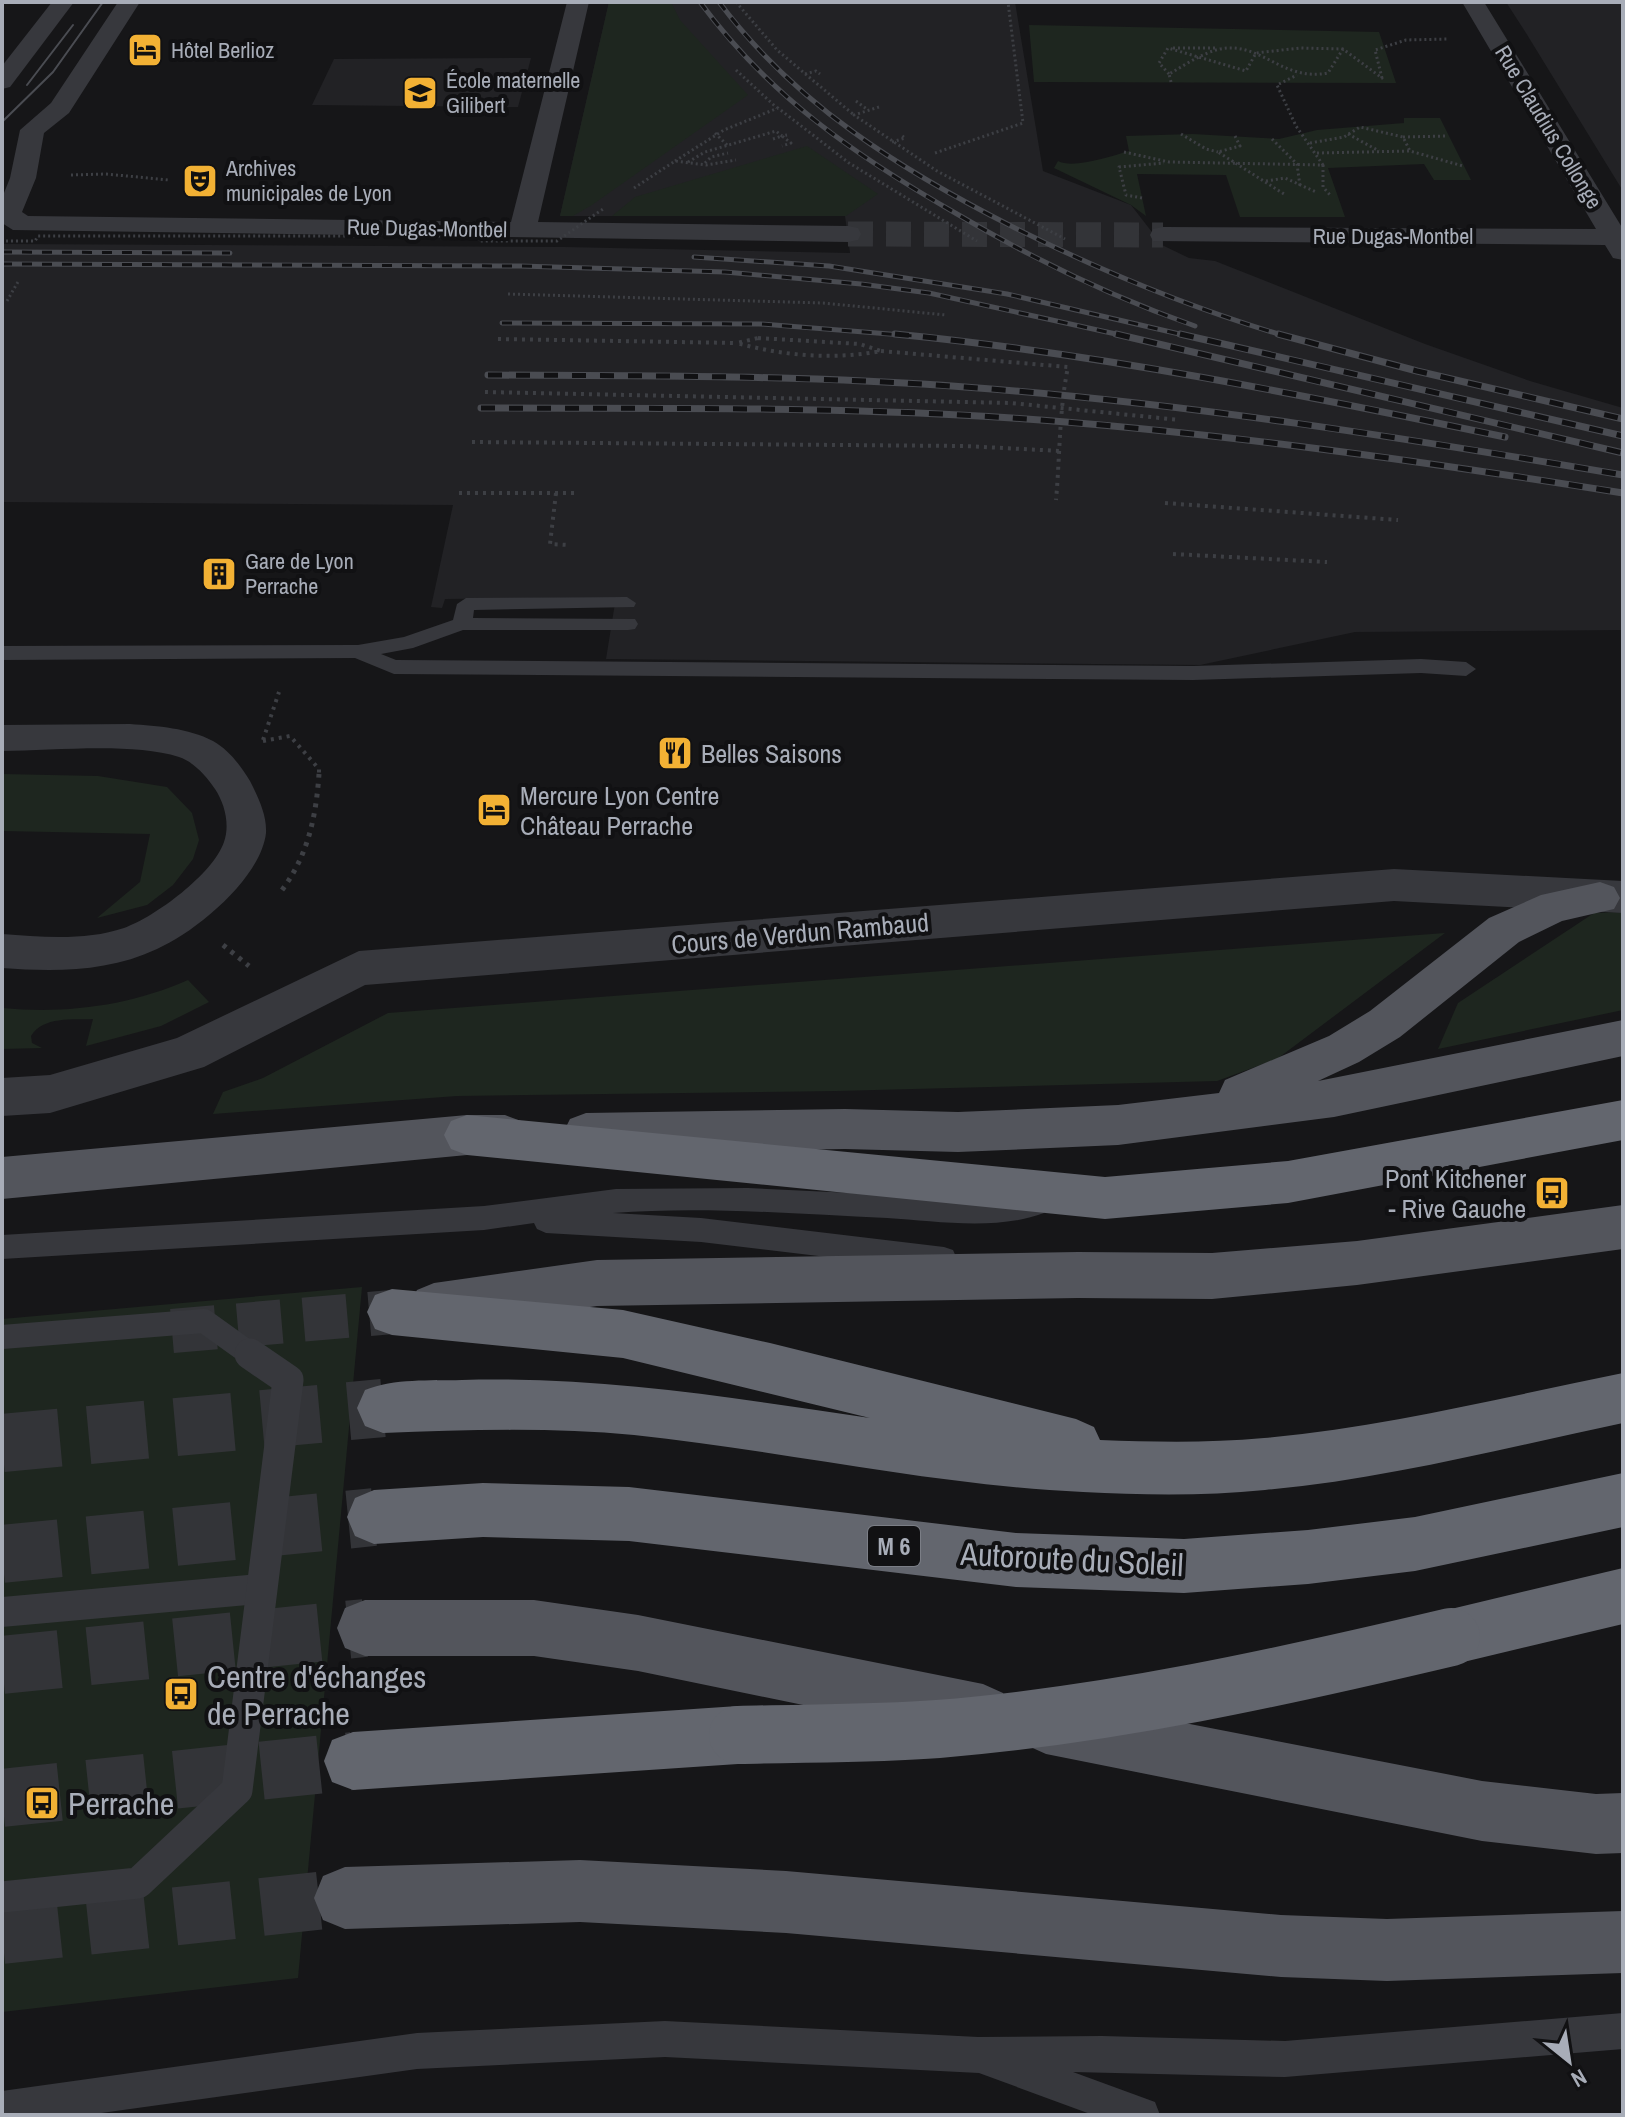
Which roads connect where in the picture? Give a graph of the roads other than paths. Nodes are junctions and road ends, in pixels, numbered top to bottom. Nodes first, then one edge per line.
1 (63, 2) edge
2 (129, 2) edge
3 (578, 2) edge
4 (1473, 2) edge
5 (2, 82) edge
6 (2, 129) edge
7 (32, 130) junction
8 (523, 229) junction
9 (848, 234) tunnel mouth
10 (1163, 235) tunnel mouth
11 (1620, 242) edge
12 (627, 603) dead end
13 (462, 624) junction
14 (628, 624) dead end
15 (357, 651) junction
16 (2, 653) edge
17 (1466, 669) dead end
18 (2, 738) edge
19 (1611, 897) edge
20 (2, 951) edge
21 (1623, 1038) edge
22 (2, 1097) edge
23 (1189, 1116) junction
24 (1623, 1120) edge
25 (467, 1135) junction
26 (2, 1178) edge
27 (1105, 1198) junction
28 (484, 1218) junction
29 (1623, 1227) edge
30 (2, 1247) edge
31 (1078, 1275) junction
32 (392, 1312) joint
33 (2, 1337) edge
34 (1623, 1398) edge
35 (383, 1408) tunnel mouth
36 (1164, 1466) junction
37 (1623, 1500) edge
38 (374, 1517) tunnel mouth
39 (260, 1589) junction
40 (1623, 1596) edge
41 (2, 1612) edge
42 (365, 1628) tunnel mouth
43 (353, 1761) tunnel mouth
44 (1623, 1823) edge
45 (2, 1897) edge
46 (345, 1898) tunnel mouth
47 (1623, 1942) edge
48 (1623, 2031) edge
49 (978, 2055) junction
50 (2, 2109) edge
51 (1142, 2115) edge

1 - 5 street
2 - 7 street
3 - 8 street
4 - 11 street, Rue Claudius Collonge
6 - 7 street
7 - 8 street, Rue Dugas-Montbel
8 - 9 street, Rue Dugas-Montbel
10 - 11 street, Rue Dugas-Montbel
12 - 13 lane
13 - 14 lane
13 - 15 lane
15 - 16 lane
15 - 17 lane
18 - 20 street
19 - 22 street, Cours de Verdun Rambaud
19 - 23 main road
21 - 23 main road
23 - 25 main road
24 - 27 highway
25 - 26 main road
25 - 27 highway
27 - 28 lane
28 - 30 lane
28 - 31 lane
29 - 31 main road
31 - 32 main road
32 - 36 highway
33 - 39 lane, bridge
34 - 36 highway
35 - 36 highway
37 - 38 highway, Autoroute du Soleil / M 6
39 - 41 lane
39 - 45 lane, bridge
40 - 43 highway, bridge
42 - 44 main road
46 - 47 main road
48 - 49 lane
49 - 50 lane
49 - 51 lane

